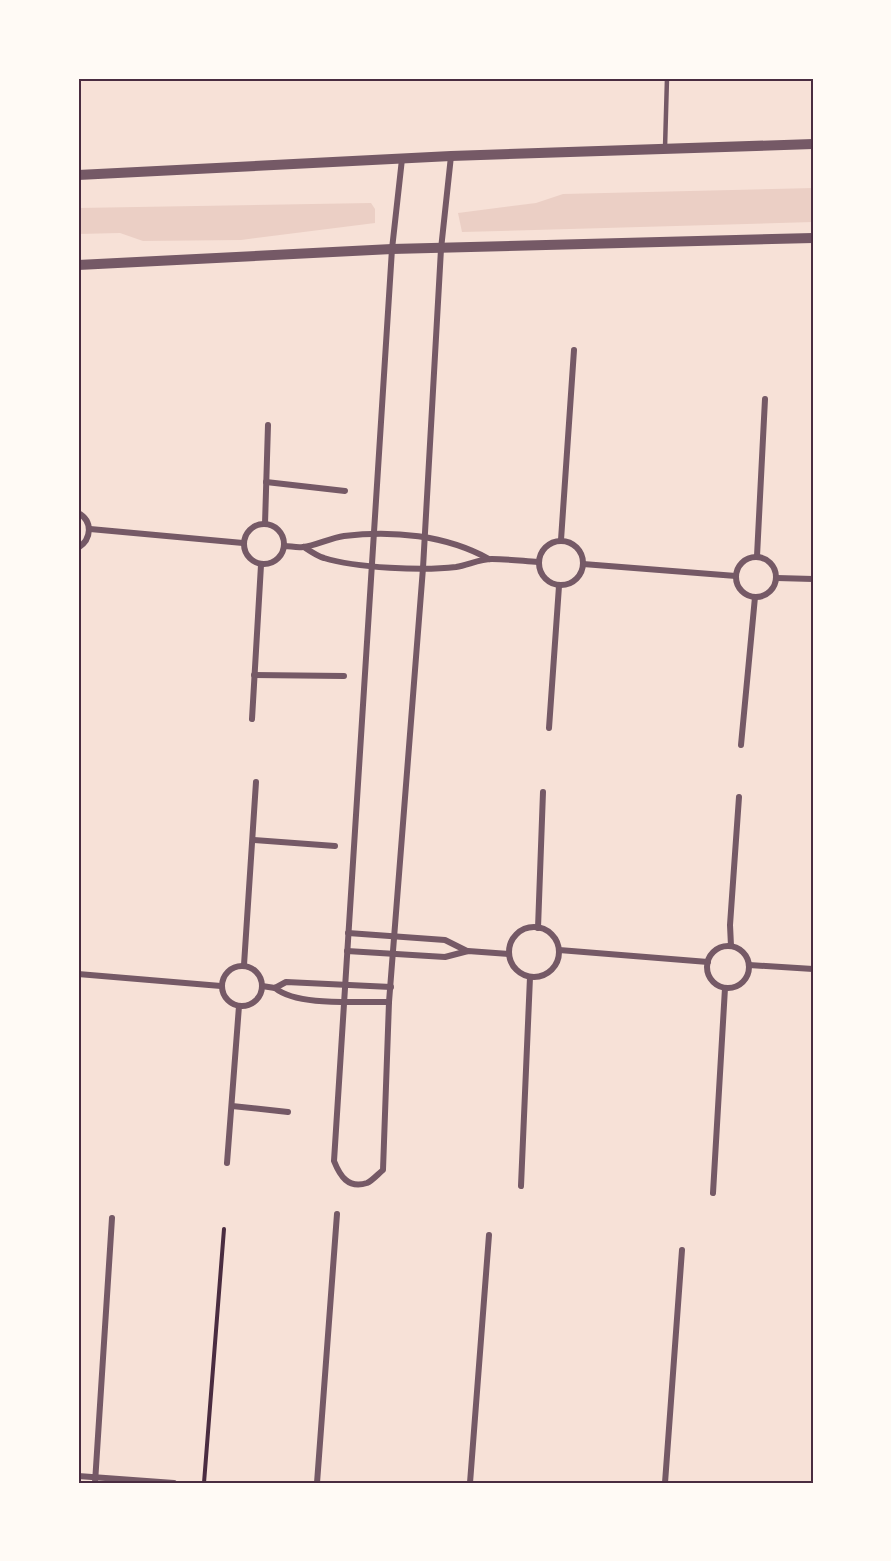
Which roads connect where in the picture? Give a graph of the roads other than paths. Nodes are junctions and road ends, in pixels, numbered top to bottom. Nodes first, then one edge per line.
1 (667, 78) edge
2 (813, 144) edge
3 (665, 148) junction
4 (451, 156) junction
5 (402, 159) junction
6 (78, 175) edge
7 (813, 238) edge
8 (392, 249) junction
9 (441, 249) junction
10 (78, 265) edge
11 (574, 350) dead end
12 (765, 399) dead end
13 (268, 425) dead end
14 (266, 482) junction
15 (345, 491) dead end
16 (78, 513) edge
17 (265, 524) junction
18 (90, 529) junction
19 (373, 534) junction
20 (425, 536) junction
21 (561, 540) junction
22 (243, 543) junction
23 (285, 546) junction
24 (304, 547) junction
25 (78, 548) edge
26 (757, 556) junction
27 (489, 559) junction
28 (538, 562) junction
29 (583, 564) junction
30 (261, 565) junction
31 (372, 565) junction
32 (423, 568) junction
33 (736, 576) junction
34 (777, 578) junction
35 (813, 579) edge
36 (560, 586) junction
37 (755, 597) junction
38 (255, 675) junction
39 (344, 676) dead end
40 (252, 719) dead end
41 (549, 728) dead end
42 (741, 745) dead end
43 (256, 782) dead end
44 (543, 792) dead end
45 (739, 797) dead end
46 (253, 840) junction
47 (336, 846) dead end
48 (538, 928) junction
49 (348, 933) junction
50 (395, 935) junction
51 (731, 946) junction
52 (559, 950) junction
53 (347, 951) junction
54 (468, 951) junction
55 (393, 953) junction
56 (509, 954) junction
57 (708, 963) junction
58 (244, 965) junction
59 (749, 965) junction
60 (813, 969) edge
61 (78, 974) edge
62 (530, 977) junction
63 (344, 985) junction
64 (221, 986) junction
65 (262, 986) junction
66 (391, 987) junction
67 (275, 988) junction
68 (725, 988) junction
69 (343, 1001) junction
70 (389, 1002) junction
71 (240, 1006) junction
72 (232, 1106) junction
73 (288, 1112) dead end
74 (227, 1163) dead end
75 (521, 1186) dead end
76 (713, 1192) dead end
77 (337, 1214) dead end
78 (112, 1218) dead end
79 (489, 1235) dead end
80 (682, 1250) dead end
81 (78, 1476) edge
82 (95, 1480) edge
83 (174, 1483) edge
84 (317, 1483) edge
85 (470, 1483) edge
86 (665, 1483) edge

1 - 3 lane
2 - 3 street
3 - 4 street
4 - 5 street
4 - 9 street
5 - 6 street
5 - 8 street
7 - 9 street
8 - 9 street
8 - 10 street
8 - 19 street
9 - 20 street
11 - 21 street
12 - 26 street
13 - 14 street
14 - 15 street
14 - 17 street
16 - 18 street
17 - 22 street
17 - 23 street
18 - 22 street
18 - 25 street
19 - 20 street
19 - 24 street
19 - 31 street
20 - 27 street
20 - 32 street
21 - 28 street
21 - 29 street
22 - 30 street
23 - 24 street
23 - 30 street
24 - 31 street
26 - 33 street
26 - 34 street
27 - 28 street
27 - 32 street
28 - 36 street
29 - 33 street
29 - 36 street
30 - 38 street
31 - 32 street
31 - 49 street
32 - 50 street
33 - 37 street
34 - 35 street
34 - 37 street
36 - 41 street
37 - 42 street
38 - 39 street
38 - 40 street
43 - 46 street
44 - 48 street
45 - 51 street
46 - 47 street
46 - 58 street
48 - 52 street
48 - 56 street
49 - 50 street
49 - 53 street
50 - 54 street
50 - 55 street
51 - 57 street
51 - 59 street
52 - 57 street
52 - 62 street
53 - 55 street
53 - 63 street
54 - 55 street
54 - 56 street
55 - 66 street
56 - 62 street
57 - 68 street
58 - 64 street
58 - 65 street
59 - 60 street
59 - 68 street
61 - 64 street
62 - 75 street
63 - 66 street
63 - 67 street
63 - 69 street
64 - 71 street
65 - 67 street
65 - 71 street
66 - 70 street
67 - 69 street
68 - 76 street
69 - 70 street
69 - 70 street
71 - 72 street
72 - 73 street
72 - 74 street
77 - 84 street
78 - 82 street
79 - 85 street
80 - 86 street
81 - 82 street
82 - 83 street

